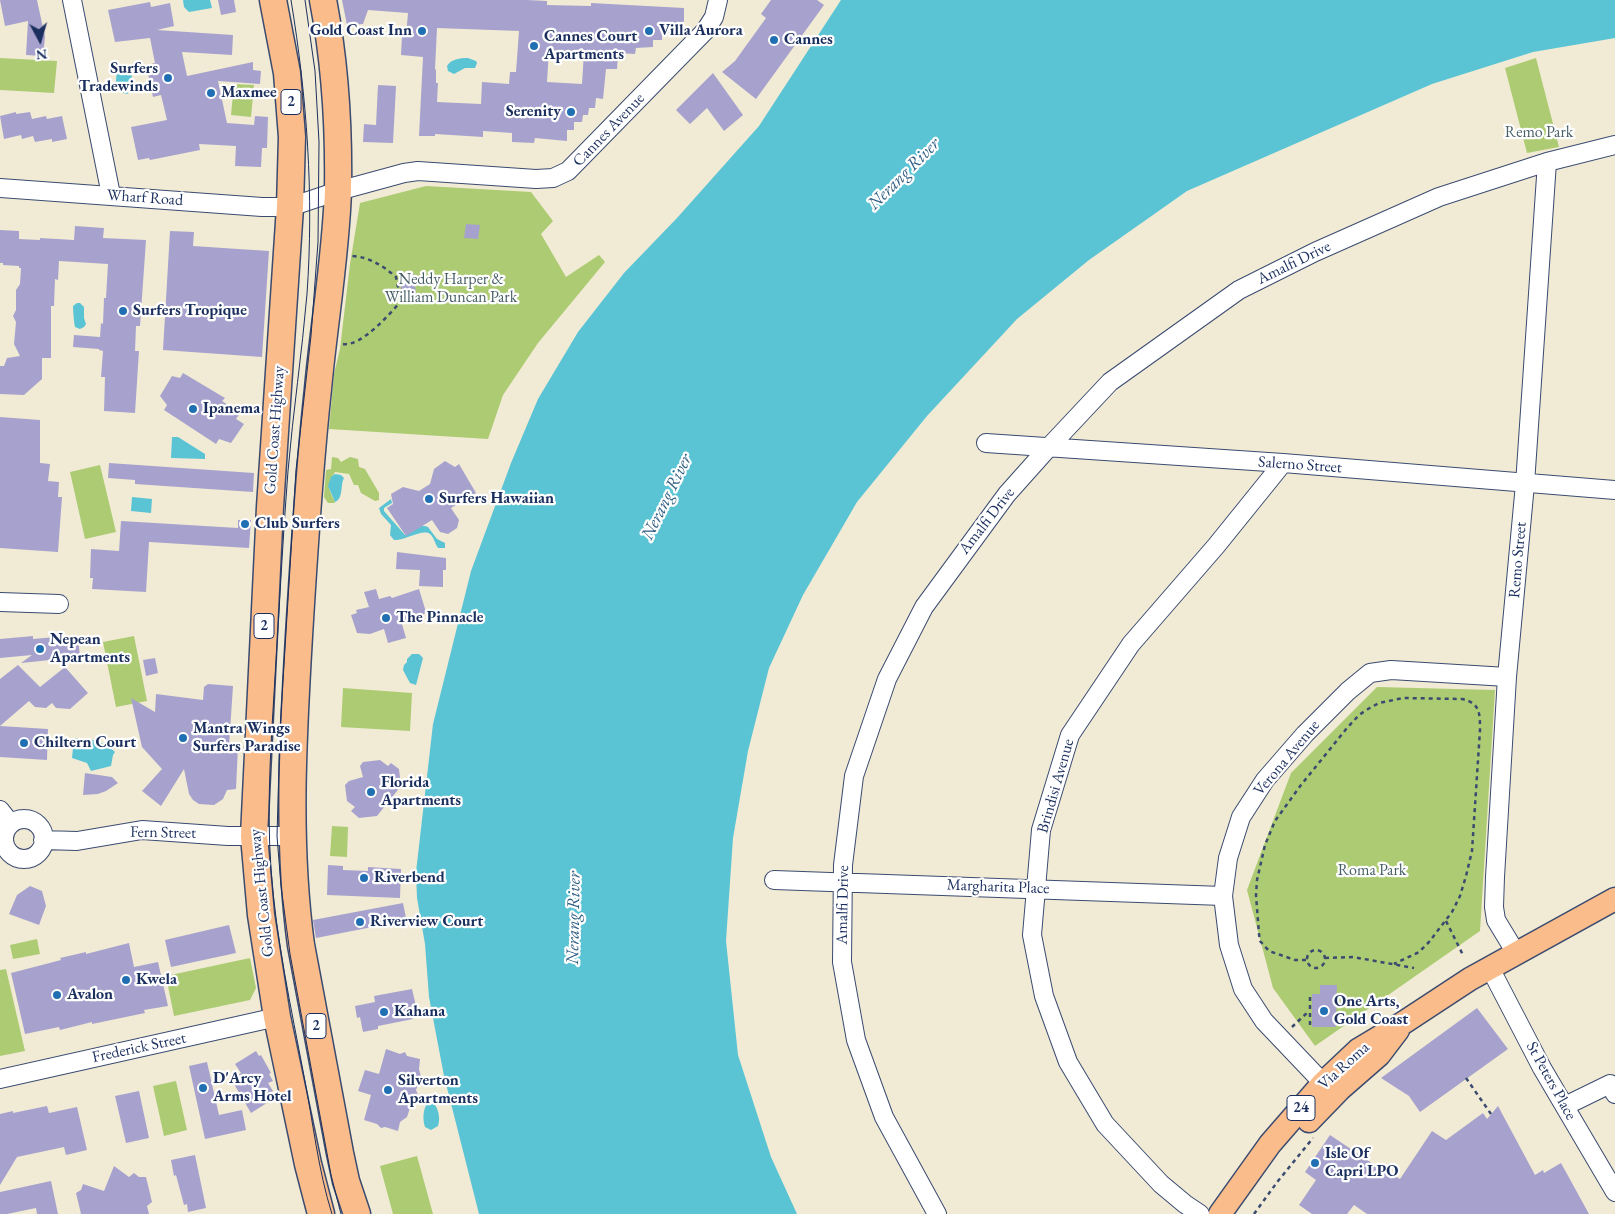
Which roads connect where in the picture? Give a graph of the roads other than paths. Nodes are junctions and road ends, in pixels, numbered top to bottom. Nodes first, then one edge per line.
1 (72, 0) edge
2 (273, 0) edge
3 (323, 0) edge
4 (718, 0) edge
5 (1615, 145) edge
6 (1547, 162) junction
7 (0, 188) edge
8 (338, 191) junction
9 (111, 195) junction
10 (290, 206) junction
11 (986, 443) dead end
12 (1049, 447) junction
13 (1283, 463) junction
14 (1524, 484) junction
15 (1615, 490) edge
16 (0, 602) edge
17 (59, 604) dead end
18 (1507, 677) junction
19 (6, 817) edge
20 (254, 836) junction
21 (294, 836) junction
22 (43, 840) junction
23 (5, 855) edge
24 (774, 880) dead end
25 (842, 882) junction
26 (1036, 889) junction
27 (1223, 896) junction
28 (1615, 899) edge
29 (1516, 953) junction
30 (1490, 968) junction
31 (277, 1017) junction
32 (1403, 1023) junction
33 (0, 1078) edge
34 (1323, 1083) junction
35 (1615, 1094) edge
36 (1564, 1106) junction
37 (1615, 1192) edge
38 (321, 1214) edge
39 (357, 1214) edge
40 (936, 1214) edge
41 (1200, 1214) edge
42 (1220, 1214) edge
43 (1239, 1214) edge

1 - 9 street
2 - 10 highway, Gold Coast Highway / 2
3 - 8 highway, Gold Coast Highway / 2
4 - 8 street, Cannes Avenue
5 - 6 street, Amalfi Drive
6 - 12 street, Amalfi Drive
6 - 14 street, Remo Street
7 - 9 street, Wharf Road
8 - 10 street, Cannes Avenue
8 - 21 highway, Gold Coast Highway / 2
9 - 10 street, Wharf Road
10 - 20 highway, Gold Coast Highway / 2
11 - 12 street, Salerno Street
12 - 13 street, Salerno Street
12 - 25 street, Amalfi Drive
13 - 14 street, Salerno Street
13 - 26 street, Brindisi Avenue
14 - 15 street, Salerno Street
14 - 18 street, Remo Street
16 - 17 street
18 - 27 street, Verona Avenue
18 - 29 street, Remo Street
19 - 22 street
19 - 23 street
20 - 21 street, Fern Street
20 - 22 street, Fern Street
20 - 31 highway, Gold Coast Highway / 2
21 - 39 highway, Gold Coast Highway / 2
22 - 23 street
24 - 25 street, Margharita Place
25 - 26 street, Margharita Place
25 - 40 street, Amalfi Drive
26 - 27 street, Margharita Place
26 - 41 street, Brindisi Avenue
27 - 34 street, Verona Avenue
28 - 29 main road, Via Roma / 24
29 - 30 main road, Via Roma / 24
30 - 32 main road, Via Roma / 24
30 - 36 street, St Peters Place
31 - 33 street, Frederick Street
31 - 38 highway, Gold Coast Highway / 2
32 - 34 main road, Via Roma / 24
32 - 43 main road, Via Roma / 24
34 - 42 main road, Via Roma / 24
35 - 36 street
36 - 37 street, St Peters Place

